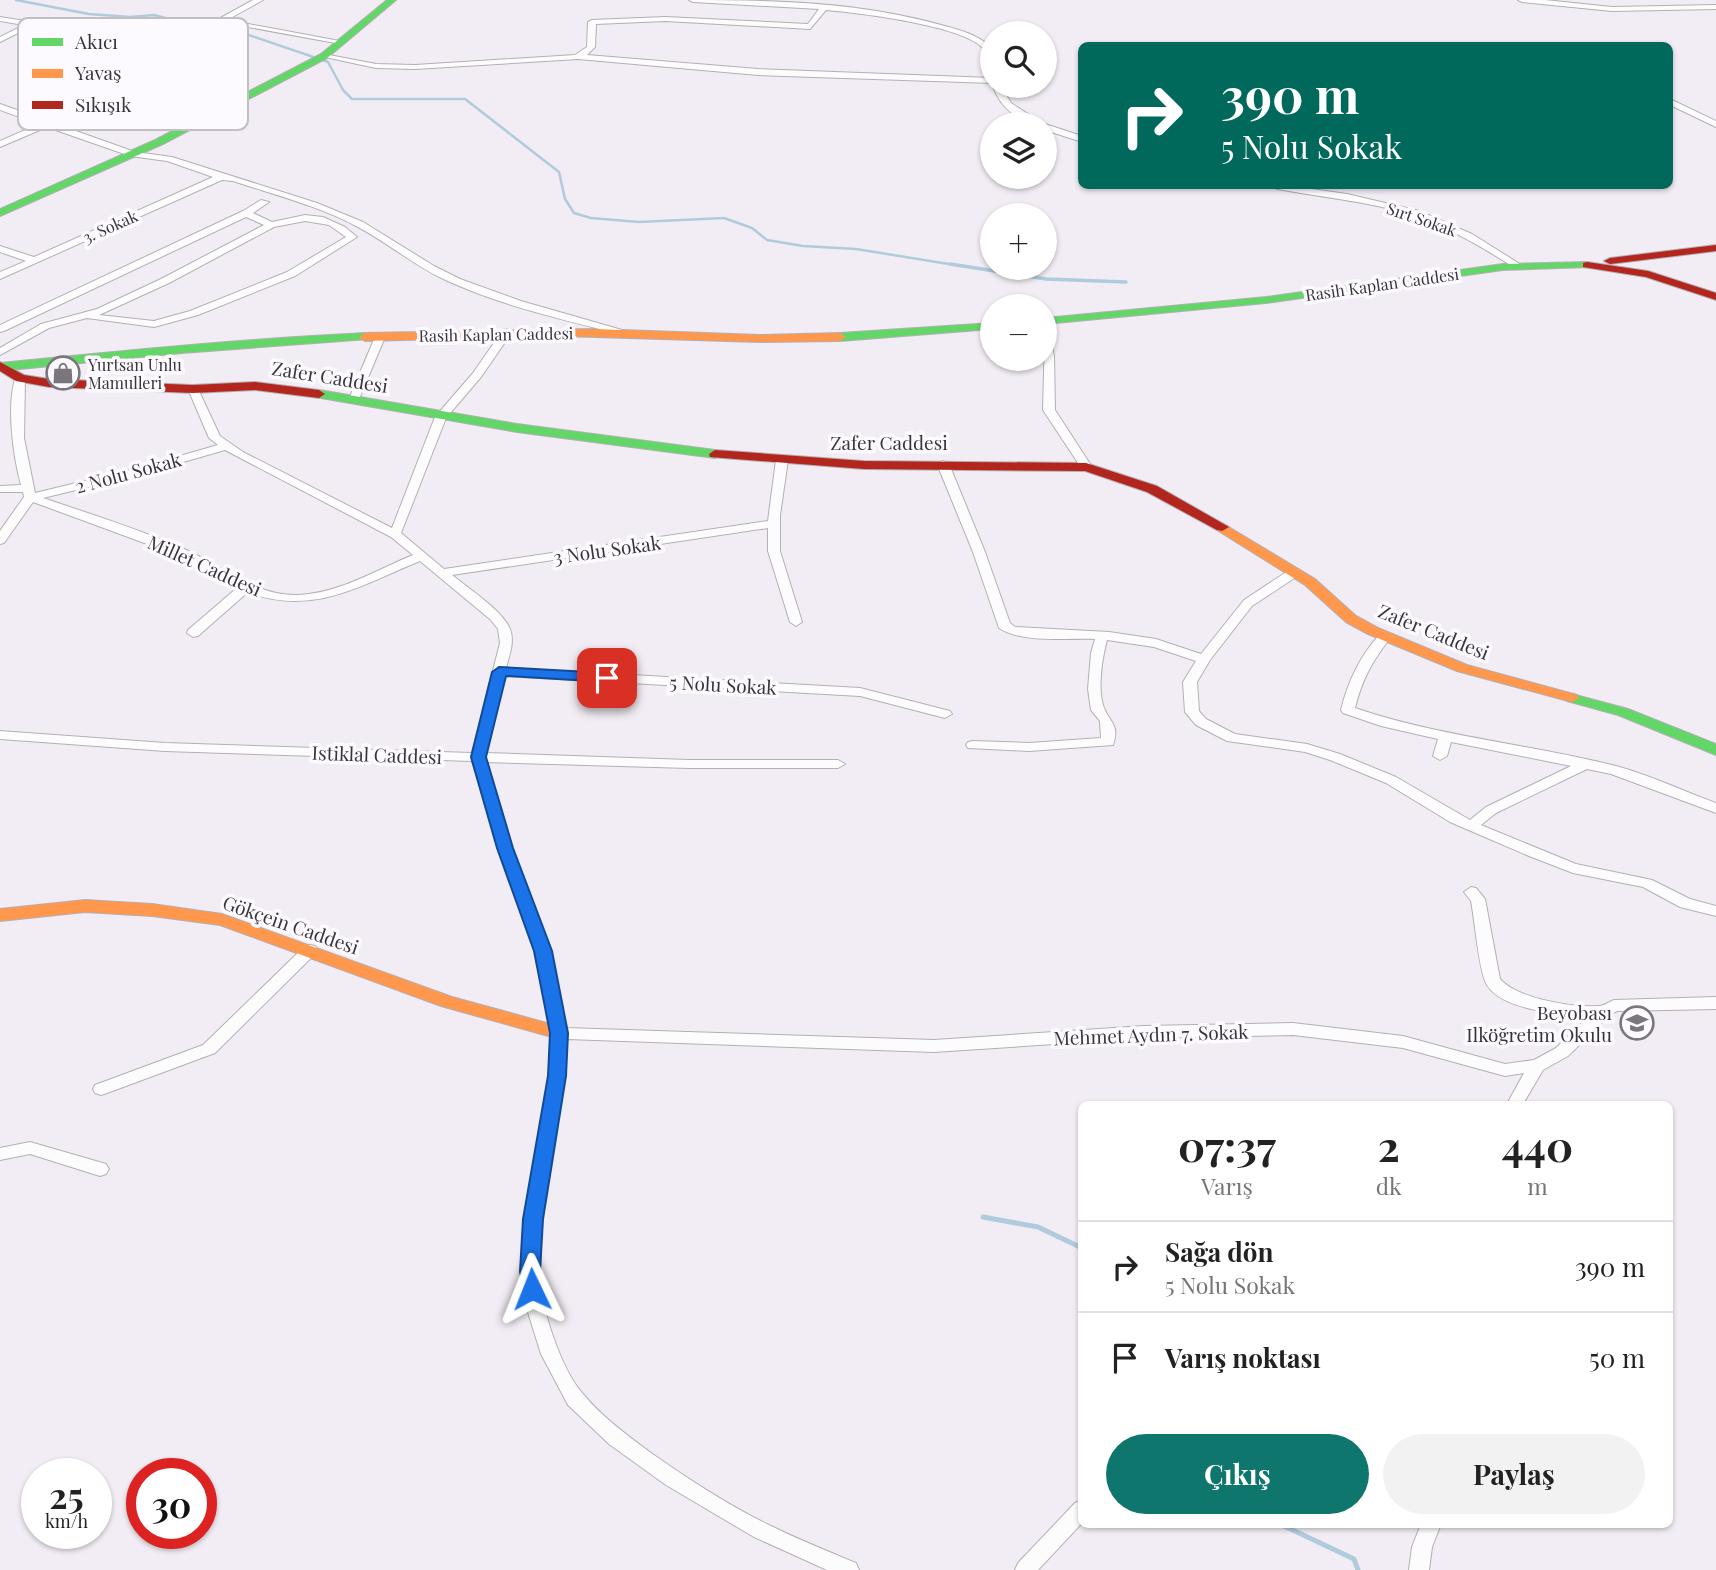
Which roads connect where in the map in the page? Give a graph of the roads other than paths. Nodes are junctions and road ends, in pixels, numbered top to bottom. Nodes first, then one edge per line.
1 (260, 0) edge
2 (392, 0) edge
3 (693, 0) edge
4 (1522, 0) edge
5 (825, 6) junction
6 (1716, 7) edge
7 (225, 18) edge
8 (0, 19) edge
9 (18, 22) edge
10 (248, 26) edge
11 (18, 31) edge
12 (0, 40) edge
13 (341, 42) junction
14 (980, 43) edge
15 (324, 56) junction
16 (577, 57) junction
17 (980, 81) edge
18 (248, 95) edge
19 (1001, 98) edge
20 (1673, 103) edge
21 (0, 107) edge
22 (1018, 112) edge
23 (18, 113) edge
24 (1716, 124) edge
25 (32, 130) edge
26 (67, 130) edge
27 (180, 130) edge
28 (1057, 131) edge
29 (1078, 138) edge
30 (0, 144) edge
31 (133, 154) junction
32 (221, 177) junction
33 (1312, 189) edge
34 (264, 202) dead end
35 (0, 213) edge
36 (246, 213) junction
37 (271, 225) junction
38 (1716, 248) edge
39 (0, 249) edge
40 (33, 260) junction
41 (1587, 265) junction
42 (1518, 266) junction
43 (0, 276) edge
44 (1716, 297) edge
45 (83, 316) junction
46 (1057, 320) edge
47 (980, 327) edge
48 (0, 329) edge
49 (507, 332) junction
50 (629, 333) junction
51 (380, 337) junction
52 (1, 363) edge
53 (1049, 371) edge
54 (20, 378) junction
55 (193, 389) junction
56 (354, 398) junction
57 (441, 417) junction
58 (226, 446) junction
59 (782, 460) junction
60 (943, 464) junction
61 (1086, 467) junction
62 (0, 489) edge
63 (29, 493) junction
64 (773, 524) junction
65 (395, 534) junction
66 (0, 540) edge
67 (420, 556) junction
68 (1295, 572) junction
69 (440, 573) junction
70 (246, 587) junction
71 (796, 622) dead end
72 (193, 633) dead end
73 (1102, 636) junction
74 (1385, 637) junction
75 (1204, 659) junction
76 (499, 672) junction
77 (945, 714) dead end
78 (0, 735) edge
79 (1446, 737) junction
80 (973, 745) dead end
81 (1716, 750) edge
82 (1440, 756) dead end
83 (478, 757) junction
84 (838, 764) dead end
85 (1584, 765) junction
86 (1716, 808) edge
87 (1471, 826) junction
88 (1471, 892) dead end
89 (1716, 911) edge
90 (0, 915) edge
91 (310, 950) junction
92 (1716, 1003) edge
93 (1603, 1012) junction
94 (559, 1033) junction
95 (1536, 1066) junction
96 (102, 1089) dead end
97 (1517, 1101) edge
98 (0, 1154) edge
99 (100, 1169) dead end
100 (1078, 1513) edge
101 (1429, 1528) edge
102 (849, 1570) edge
103 (1025, 1570) edge
104 (1419, 1570) edge

1 - 7 street
2 - 13 street
3 - 5 street
4 - 6 street
5 - 14 street
5 - 16 street
8 - 9 street
10 - 13 street
11 - 12 street
13 - 15 street
15 - 16 street
15 - 18 street
16 - 17 street
19 - 22 street
20 - 24 street
21 - 23 street
25 - 30 street
26 - 31 street
27 - 31 street
28 - 29 street
31 - 32 street
31 - 35 street
32 - 40 street, 3. Sokak
32 - 50 street
33 - 42 street, Sırt Sokak
34 - 36 street
36 - 37 street
36 - 48 street
37 - 45 street
37 - 45 street
38 - 41 street
39 - 40 street
40 - 43 street, 3. Sokak
41 - 42 street, Rasih Kaplan Caddesi
41 - 44 street, Rasih Kaplan Caddesi
42 - 46 street, Rasih Kaplan Caddesi
45 - 52 street
47 - 50 street, Rasih Kaplan Caddesi
49 - 50 street, Rasih Kaplan Caddesi
49 - 51 street, Rasih Kaplan Caddesi
49 - 57 street
51 - 52 street, Rasih Kaplan Caddesi
51 - 56 street
52 - 54 street, Zafer Caddesi
53 - 61 street
54 - 55 street, Zafer Caddesi
54 - 63 street
55 - 56 street, Zafer Caddesi
55 - 58 street
56 - 57 street, Zafer Caddesi
57 - 59 street, Zafer Caddesi
57 - 65 street
58 - 63 street, 2 Nolu Sokak
58 - 65 street
59 - 60 street, Zafer Caddesi
59 - 64 street
60 - 61 street, Zafer Caddesi
60 - 73 street
61 - 68 street, Zafer Caddesi
62 - 63 street
63 - 66 street
63 - 70 street, Millet Caddesi
64 - 69 street, 3 Nolu Sokak
64 - 71 street
65 - 67 street
67 - 69 street
67 - 70 street, Millet Caddesi
68 - 74 street, Zafer Caddesi
68 - 75 street
69 - 76 street
70 - 72 street
73 - 75 street
73 - 80 street
74 - 79 street
74 - 81 street, Zafer Caddesi
75 - 87 street
76 - 77 street, 5 Nolu Sokak
76 - 83 street
78 - 83 street, Istiklal Caddesi
79 - 82 street
79 - 85 street
83 - 84 street, Istiklal Caddesi
83 - 94 street
85 - 86 street
85 - 87 street
87 - 89 street
88 - 93 street
90 - 91 street, Gökçein Caddesi
91 - 94 street, Gökçein Caddesi
91 - 96 street
92 - 93 street
93 - 95 street, Mehmet Aydın 7. Sokak
94 - 95 street, Mehmet Aydın 7. Sokak
94 - 102 street
95 - 97 street
98 - 99 street
100 - 103 street
101 - 104 street

